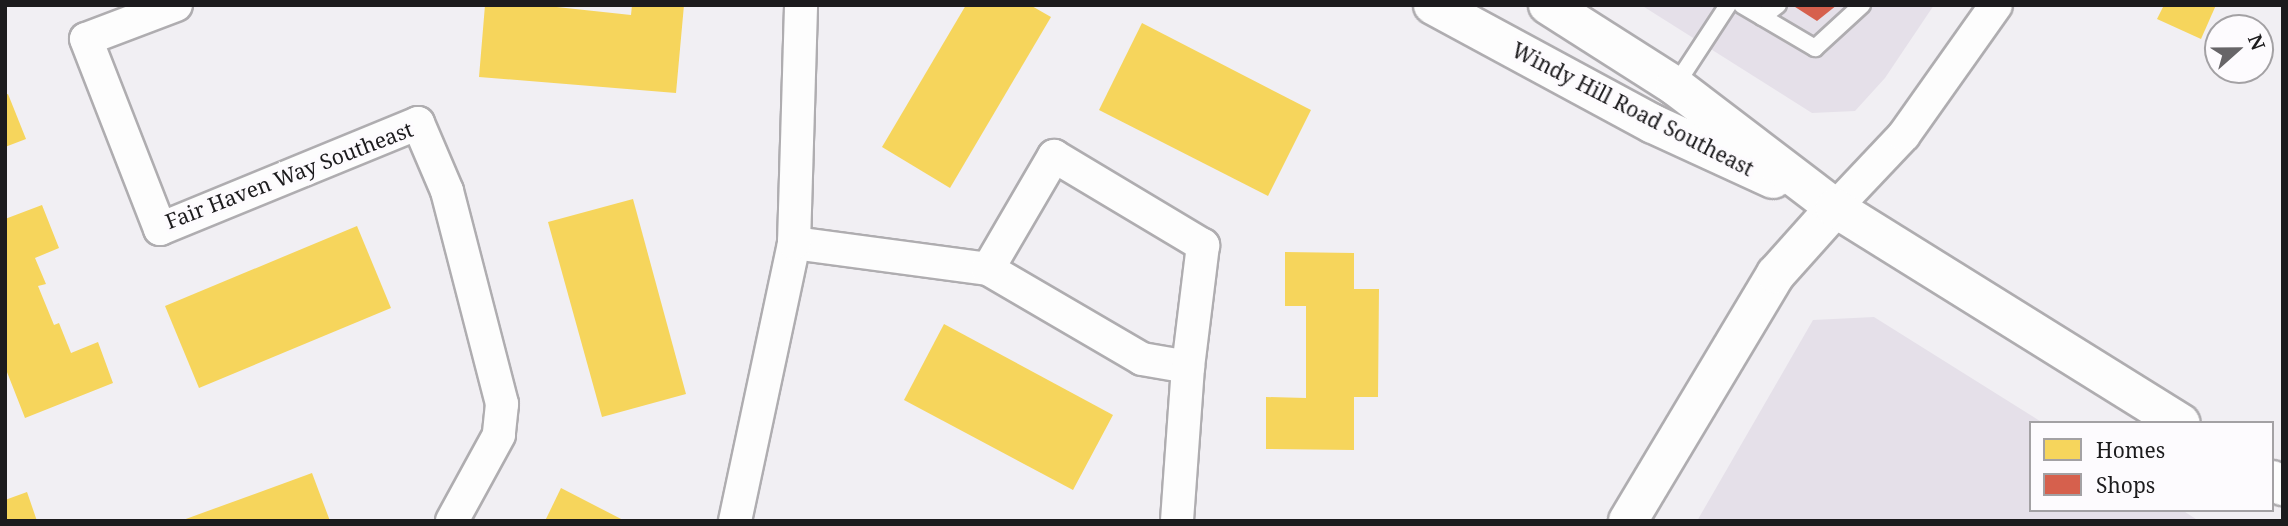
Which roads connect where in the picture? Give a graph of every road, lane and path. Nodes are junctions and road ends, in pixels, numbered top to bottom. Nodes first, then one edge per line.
1 (176, 5) edge
2 (801, 5) edge
3 (1433, 5) edge
4 (1548, 5) edge
5 (1728, 5) edge
6 (1742, 5) edge
7 (1778, 5) edge
8 (1862, 5) edge
9 (1996, 5) edge
10 (1762, 17) junction
11 (1675, 86) junction
12 (1835, 208) junction
13 (794, 243) junction
14 (988, 269) junction
15 (1188, 367) junction
16 (2178, 421) edge
17 (453, 521) edge
18 (735, 521) edge
19 (1177, 521) edge
20 (1628, 521) edge

1 - 17 street, Fair Haven Way Southeast
2 - 13 street
3 - 12 main road, Windy Hill Road Southeast
4 - 11 main road, Windy Hill Road Southeast
5 - 11 lane
6 - 10 lane
7 - 10 lane
8 - 10 lane
9 - 12 street
11 - 12 main road, Windy Hill Road Southeast
12 - 16 main road, Windy Hill Road Southeast
12 - 20 main road
13 - 14 street
13 - 18 street
14 - 15 street
14 - 15 street
15 - 19 street

